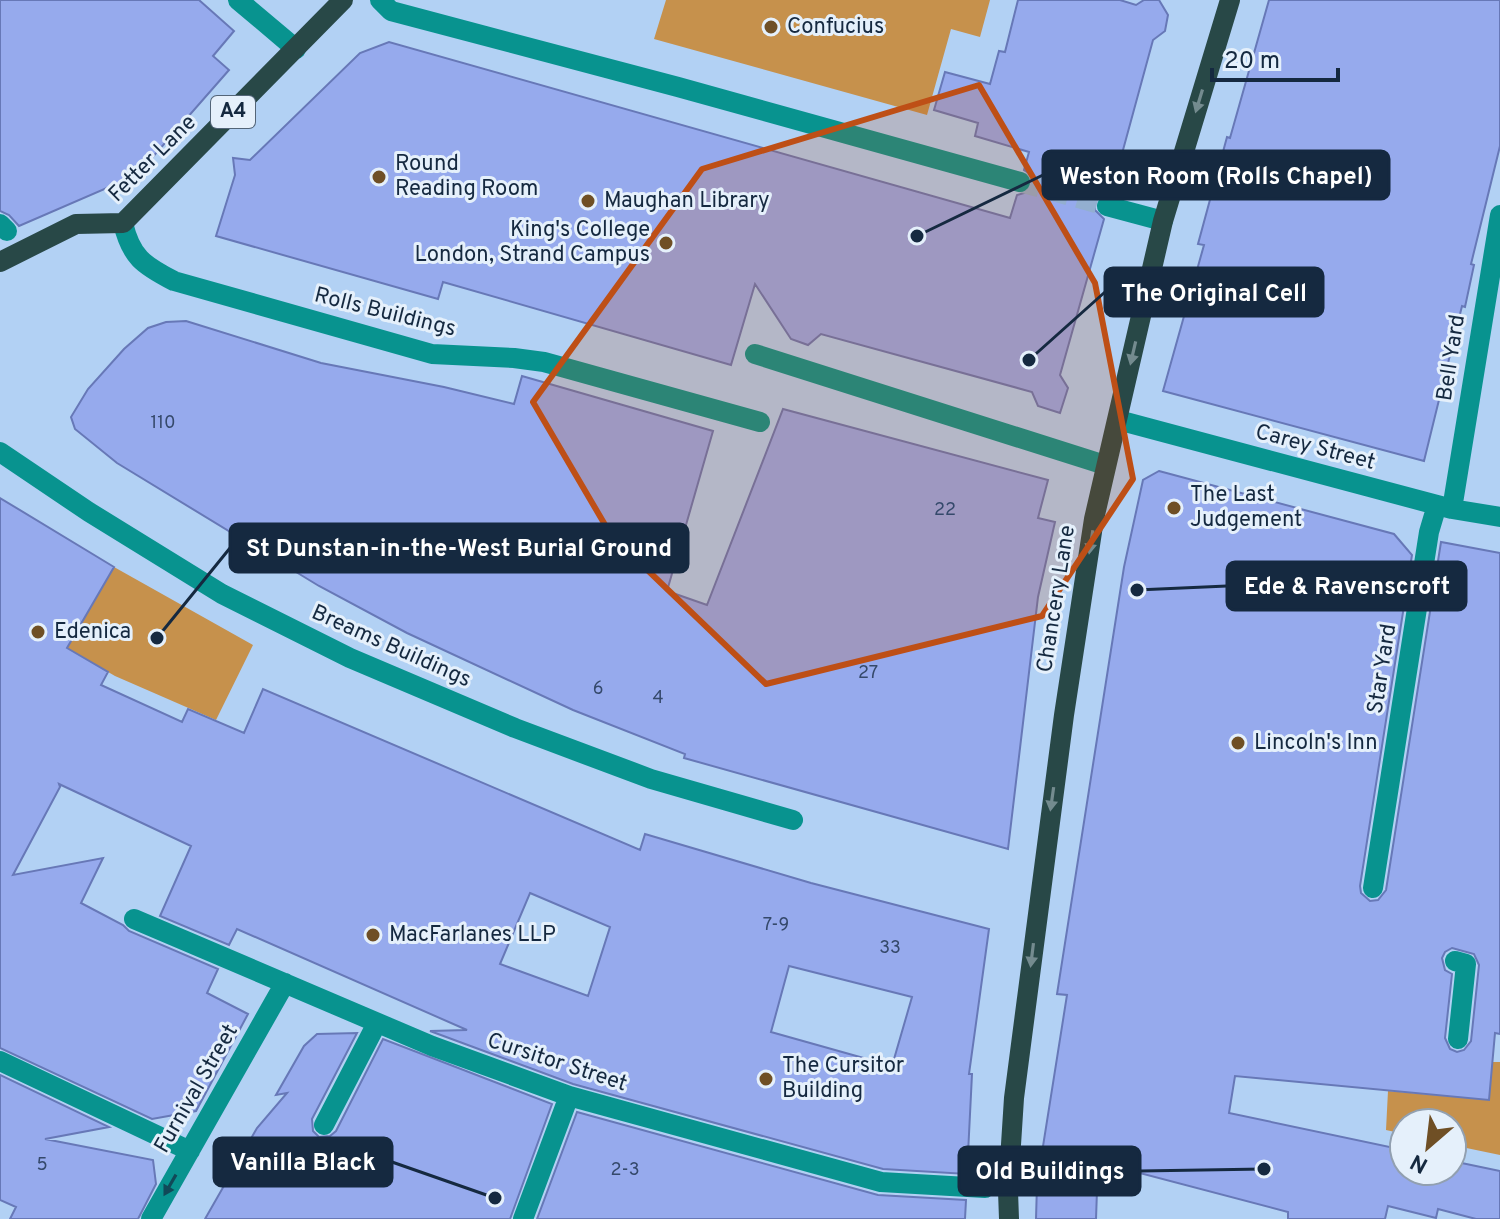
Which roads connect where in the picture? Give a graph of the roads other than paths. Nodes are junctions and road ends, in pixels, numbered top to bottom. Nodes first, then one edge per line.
1 (238, 0) edge
2 (343, 0) edge
3 (380, 0) edge
4 (1230, 0) edge
5 (296, 49) junction
6 (1020, 182) tunnel mouth
7 (1107, 206) tunnel mouth
8 (1500, 215) edge
9 (1163, 221) junction
10 (123, 223) junction
11 (0, 262) edge
12 (755, 354) dead end
13 (1118, 420) junction
14 (760, 422) dead end
15 (0, 452) edge
16 (1105, 465) junction
17 (1444, 507) junction
18 (1500, 517) edge
19 (793, 820) dead end
20 (1373, 888) dead end
21 (134, 919) dead end
22 (1455, 961) dead end
23 (285, 983) junction
24 (377, 1023) junction
25 (1458, 1039) dead end
26 (0, 1061) edge
27 (569, 1096) junction
28 (324, 1125) dead end
29 (190, 1151) junction
30 (985, 1188) dead end
31 (151, 1219) edge
32 (523, 1219) edge
33 (1009, 1219) edge

1 - 5 street
2 - 5 main road, Fetter Lane / A4
3 - 6 street
4 -> 9 main road, Chancery Lane
5 - 10 main road, Fetter Lane / A4
7 - 9 street
8 - 17 street, Bell Yard
9 -> 13 main road, Chancery Lane
10 - 11 main road, Fetter Lane
10 - 14 street, Rolls Buildings
12 - 16 street
13 - 16 main road, Chancery Lane
13 - 17 street, Carey Street
15 - 19 street, Breams Buildings
16 -> 33 main road, Chancery Lane
17 - 18 street, Carey Street
17 - 20 street, Star Yard
21 - 23 street, Cursitor Street
22 - 25 street
23 - 24 street, Cursitor Street
23 - 29 street, Furnival Street
24 - 27 street, Cursitor Street
24 - 28 street
26 - 29 street
27 - 30 street, Cursitor Street
27 - 32 street
29 -> 31 street, Furnival Street

